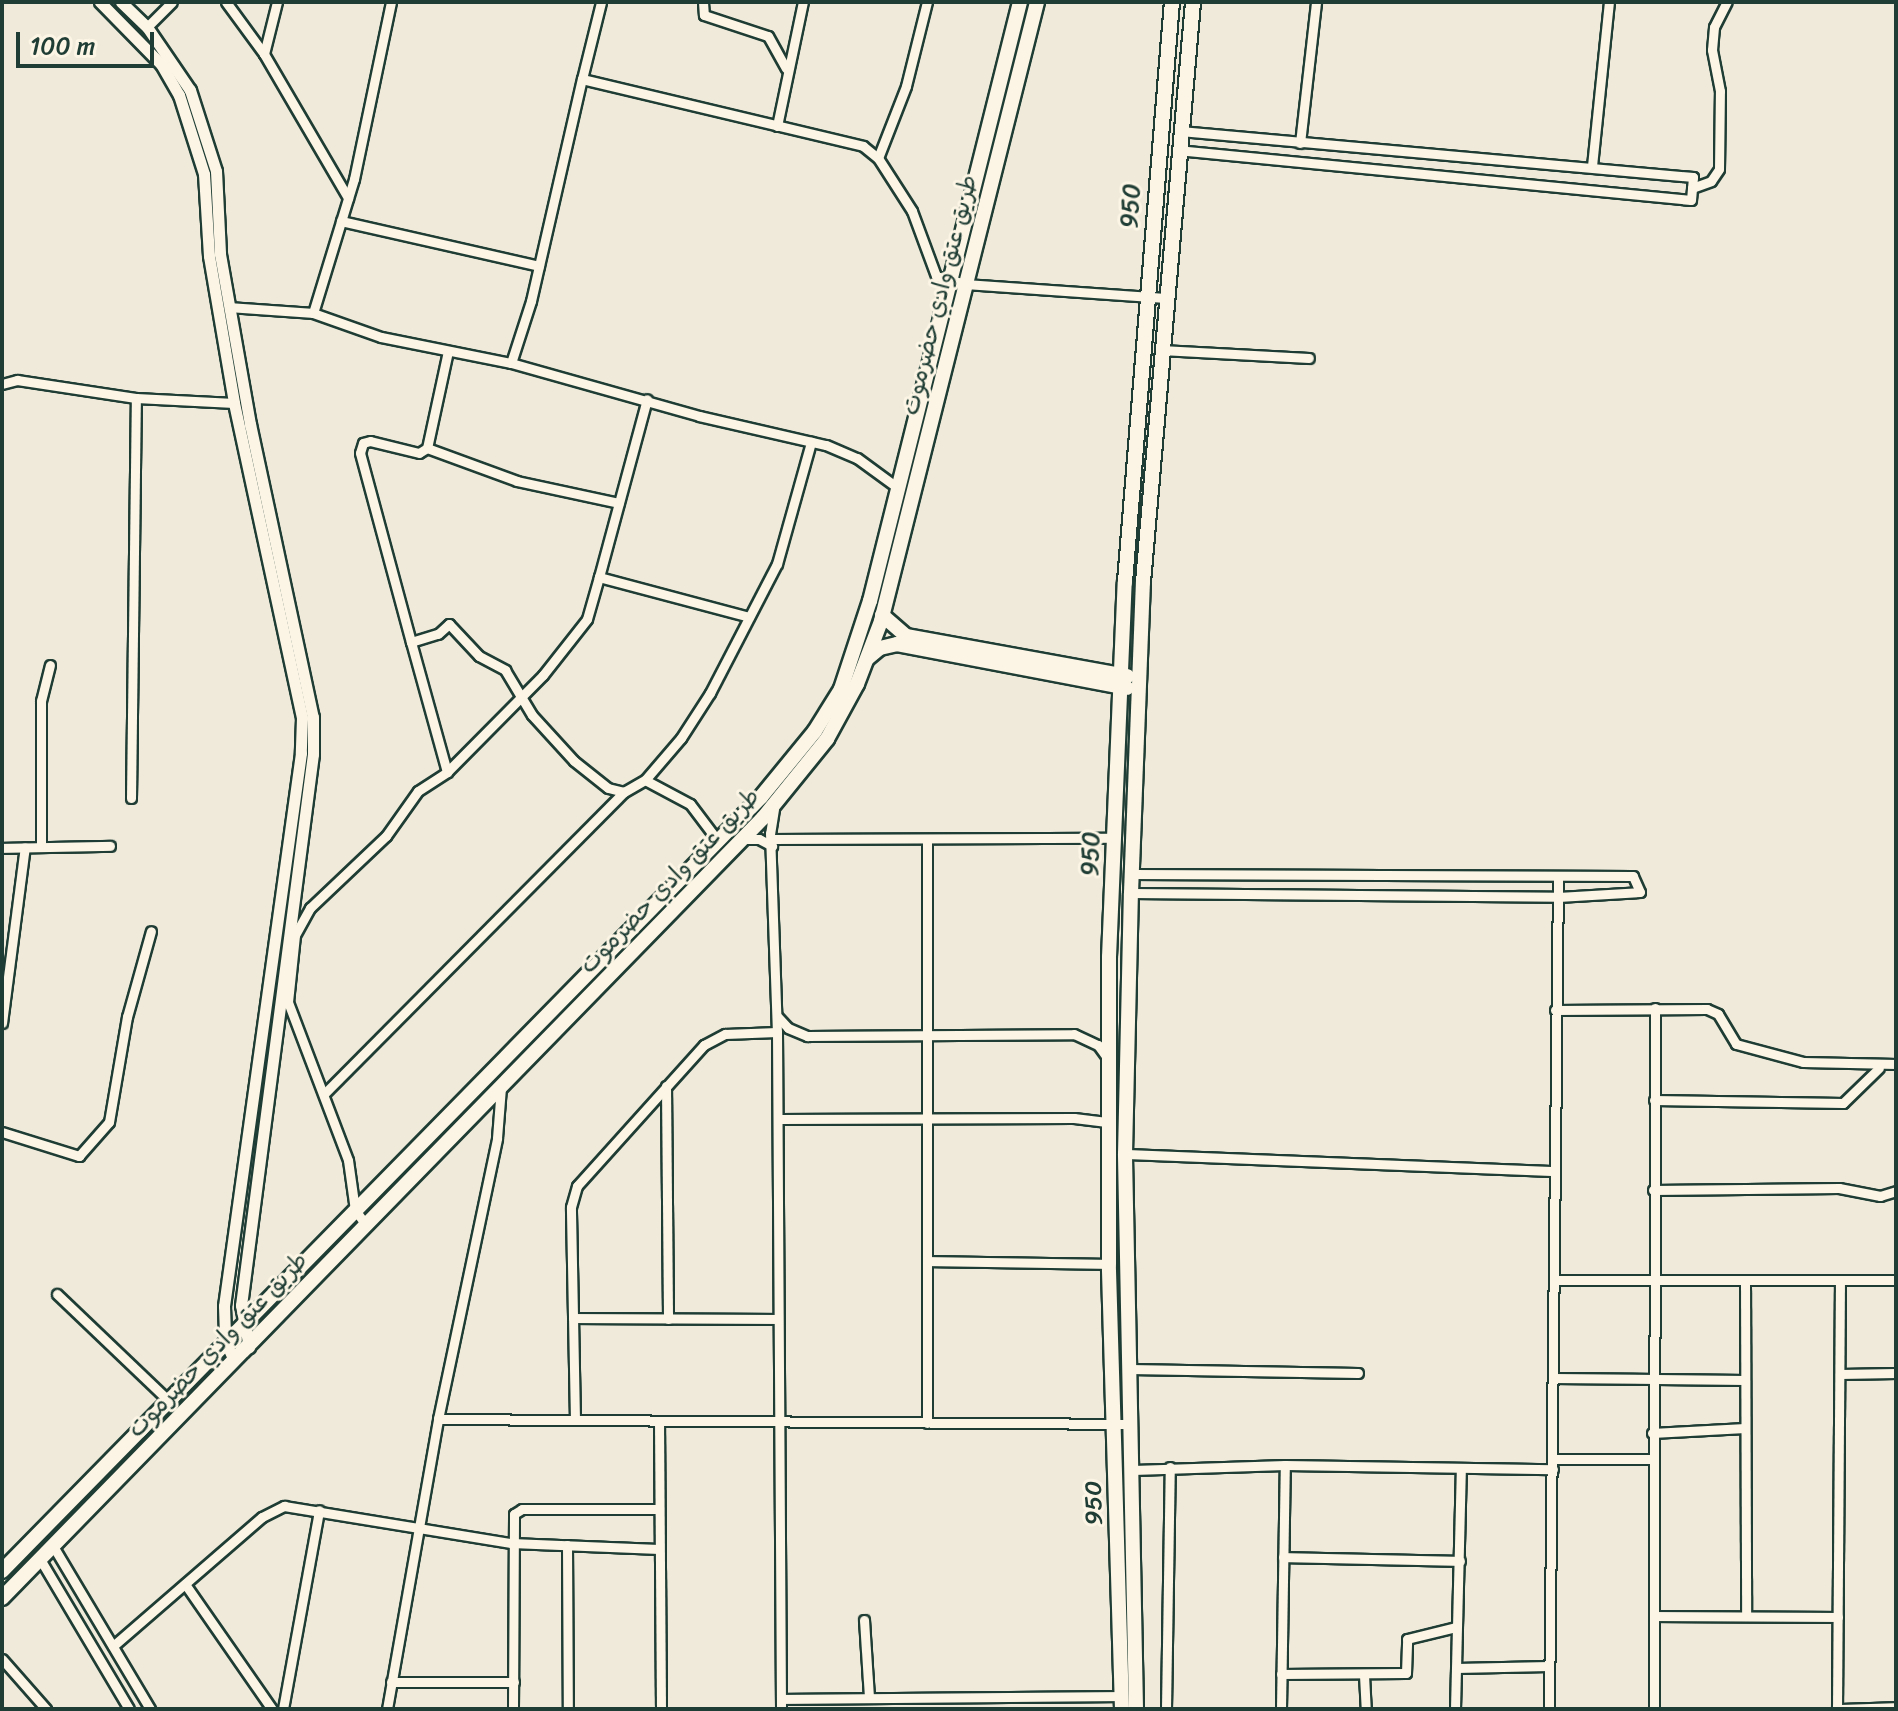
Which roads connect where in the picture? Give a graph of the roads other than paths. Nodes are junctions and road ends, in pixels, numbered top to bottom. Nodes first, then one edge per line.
1 (100, 2) edge
2 (121, 2) edge
3 (172, 2) edge
4 (226, 2) edge
5 (277, 2) edge
6 (391, 2) edge
7 (601, 2) edge
8 (703, 2) edge
9 (803, 2) edge
10 (927, 2) edge
11 (1020, 2) edge
12 (1037, 2) edge
13 (1172, 2) edge
14 (1193, 2) edge
15 (1316, 2) edge
16 (1609, 2) edge
17 (1727, 2) edge
18 (147, 27) junction
19 (264, 54) junction
20 (786, 68) junction
21 (582, 79) junction
22 (777, 126) junction
23 (1180, 131) junction
24 (1300, 143) junction
25 (1177, 150) junction
26 (878, 158) junction
27 (1592, 166) junction
28 (1692, 188) junction
29 (348, 198) junction
30 (341, 221) junction
31 (539, 266) junction
32 (950, 280) junction
33 (966, 284) junction
34 (1146, 296) junction
35 (1165, 298) junction
36 (229, 307) junction
37 (313, 313) junction
38 (1161, 350) junction
39 (448, 351) junction
40 (1309, 358) dead end
41 (511, 363) junction
42 (2, 384) edge
43 (136, 398) junction
44 (647, 399) junction
45 (234, 403) junction
46 (811, 442) junction
47 (427, 448) junction
48 (898, 488) junction
49 (619, 503) junction
50 (599, 577) junction
51 (882, 615) junction
52 (749, 617) junction
53 (411, 642) junction
54 (868, 658) junction
55 (50, 665) dead end
56 (1120, 681) junction
57 (1139, 684) junction
58 (520, 695) junction
59 (821, 735) junction
60 (447, 772) junction
61 (645, 780) junction
62 (624, 792) junction
63 (131, 798) dead end
64 (778, 802) junction
65 (1114, 838) junction
66 (742, 839) junction
67 (927, 840) junction
68 (718, 841) junction
69 (771, 842) junction
70 (110, 846) dead end
71 (25, 847) junction
72 (41, 847) junction
73 (2, 848) edge
74 (1132, 874) junction
75 (1558, 876) junction
76 (1131, 893) junction
77 (1558, 897) junction
78 (151, 931) dead end
79 (1655, 1008) junction
80 (1555, 1010) junction
81 (776, 1014) junction
82 (2, 1023) edge
83 (777, 1032) junction
84 (927, 1035) junction
85 (1108, 1059) junction
86 (1896, 1064) edge
87 (1879, 1068) junction
88 (501, 1086) junction
89 (666, 1086) junction
90 (324, 1094) junction
91 (1654, 1100) junction
92 (778, 1119) junction
93 (927, 1120) junction
94 (1109, 1122) junction
95 (2, 1132) edge
96 (1125, 1154) junction
97 (1553, 1171) junction
98 (1653, 1190) junction
99 (1896, 1191) edge
100 (355, 1210) junction
101 (366, 1225) junction
102 (928, 1261) junction
103 (1109, 1264) junction
104 (1554, 1280) junction
105 (1651, 1280) junction
106 (1745, 1280) junction
107 (1840, 1280) junction
108 (1896, 1280) edge
109 (57, 1294) dead end
110 (573, 1318) junction
111 (668, 1319) junction
112 (778, 1319) junction
113 (241, 1326) junction
114 (225, 1341) junction
115 (249, 1347) junction
116 (234, 1360) junction
117 (1130, 1369) junction
118 (1358, 1373) dead end
119 (1896, 1373) edge
120 (1840, 1374) junction
121 (1553, 1378) junction
122 (1652, 1379) junction
123 (1745, 1380) junction
124 (169, 1401) junction
125 (438, 1419) junction
126 (575, 1420) junction
127 (659, 1421) junction
128 (778, 1422) junction
129 (927, 1423) junction
130 (1114, 1424) junction
131 (1131, 1424) junction
132 (1745, 1428) junction
133 (1652, 1433) junction
134 (1653, 1459) junction
135 (1553, 1464) junction
136 (1285, 1465) junction
137 (1170, 1467) junction
138 (1133, 1470) junction
139 (1461, 1470) junction
140 (658, 1509) junction
141 (319, 1510) junction
142 (419, 1530) junction
143 (511, 1543) junction
144 (567, 1545) junction
145 (53, 1546) junction
146 (659, 1549) junction
147 (1283, 1557) junction
148 (40, 1559) junction
149 (1460, 1561) junction
150 (2, 1571) edge
151 (185, 1584) junction
152 (2, 1598) edge
153 (1654, 1616) junction
154 (1746, 1616) junction
155 (1838, 1617) junction
156 (864, 1620) dead end
157 (1456, 1627) junction
158 (113, 1646) junction
159 (2, 1659) edge
160 (1549, 1666) junction
161 (1456, 1668) junction
162 (1281, 1674) junction
163 (1364, 1675) junction
164 (391, 1682) junction
165 (514, 1682) junction
166 (939, 1697) junction
167 (869, 1698) junction
168 (1122, 1702) edge
169 (781, 1704) edge
170 (1896, 1707) edge
171 (46, 1709) edge
172 (129, 1709) edge
173 (150, 1709) edge
174 (272, 1709) edge
175 (283, 1709) edge
176 (387, 1709) edge
177 (513, 1709) edge
178 (568, 1709) edge
179 (661, 1709) edge
180 (939, 1709) edge
181 (1136, 1709) edge
182 (1166, 1709) edge
183 (1281, 1709) edge
184 (1366, 1709) edge
185 (1455, 1709) edge
186 (1549, 1709) edge
187 (1654, 1709) edge
188 (1837, 1709) edge

1 - 45 street
2 - 18 street
3 - 18 street
4 - 19 street
5 - 19 street
6 - 29 street
7 - 21 street
8 - 20 street
9 - 20 street
10 - 26 street
11 - 32 main road, طريق عتق وادي حضرموت
12 - 33 main road, طريق عتق وادي حضرموت
13 - 34 main road, 950 / 950
14 - 23 main road, 950
15 - 24 street
16 - 27 street
17 - 28 street
18 - 36 street
19 - 29 street
20 - 22 street
21 - 22 street
21 - 31 street
22 - 26 street
23 - 24 street
23 - 25 main road, 950
24 - 27 street
25 - 28 street
25 - 35 main road, 950
26 - 32 street
27 - 28 street
29 - 30 street
30 - 31 street
30 - 37 street
31 - 41 street
32 - 33 street
32 - 48 main road, طريق عتق وادي حضرموت
33 - 34 street
33 - 51 main road, طريق عتق وادي حضرموت
34 - 35 street
34 - 56 main road, 950 / 950
35 - 38 main road, 950
36 - 37 street
36 - 113 street
37 - 39 street
38 - 40 street
38 - 57 main road, 950
39 - 41 street
39 - 47 street
41 - 44 street
42 - 43 street
43 - 45 street
43 - 63 street
44 - 46 street
44 - 49 street
45 - 114 street
46 - 48 street
46 - 52 street
47 - 49 street
47 - 53 street
48 - 59 main road, طريق عتق وادي حضرموت
49 - 50 street
50 - 52 street
50 - 58 street
51 - 54 main road, طريق عتق وادي حضرموت
51 - 56 main road
52 - 61 street
53 - 58 street
53 - 60 street
54 - 56 main road
54 - 59 main road, طريق عتق وادي حضرموت
55 - 72 street
56 - 57 main road
56 - 65 main road, 950 / 950
57 - 74 main road, 950
58 - 60 street
58 - 62 street
59 - 64 main road, طريق عتق وادي حضرموت
59 - 68 main road, طريق عتق وادي حضرموت
60 - 90 street
61 - 62 street
61 - 68 street
62 - 90 street
64 - 66 main road, طريق عتق وادي حضرموت
64 - 69 street
65 - 67 street
65 - 85 main road, 950 / 950
66 - 69 street
66 - 88 main road, طريق عتق وادي حضرموت
67 - 69 street
67 - 84 street
68 - 100 main road, طريق عتق وادي حضرموت
69 - 81 street
70 - 72 street
71 - 72 street
71 - 73 street
71 - 82 street
74 - 75 street
74 - 76 main road, 950
75 - 77 street
75 - 77 street
76 - 77 street
76 - 96 main road, 950
77 - 80 street
78 - 95 street
79 - 80 street
79 - 87 street
79 - 91 street
80 - 97 street
81 - 83 street
81 - 84 street
83 - 89 street
83 - 92 street
84 - 85 street
84 - 93 street
85 - 94 main road, 950 / 950
86 - 87 street
87 - 91 street
88 - 101 main road, طريق عتق وادي حضرموت
88 - 125 street
89 - 110 street
89 - 111 street
90 - 100 street
91 - 98 street
92 - 93 street
92 - 112 street
93 - 94 street
93 - 102 street
94 - 103 main road, 950 / 950
96 - 97 street
96 - 117 main road, 950
97 - 104 street
98 - 99 street
98 - 105 street
100 - 101 street
100 - 113 main road, طريق عتق وادي حضرموت
101 - 115 main road, طريق عتق وادي حضرموت
102 - 103 street
102 - 129 street
103 - 130 main road, 950 / 950
104 - 105 street
104 - 121 street
105 - 106 street
105 - 122 street
106 - 107 street
106 - 123 street
107 - 108 street
107 - 120 street
109 - 124 street
110 - 111 street
110 - 126 street
111 - 112 street
112 - 128 street
113 - 114 main road, طريق عتق وادي حضرموت
113 - 115 street
114 - 116 street
114 - 124 main road, طريق عتق وادي حضرموت
115 - 116 main road, طريق عتق وادي حضرموت
116 - 145 main road, طريق عتق وادي حضرموت
117 - 118 street
117 - 131 main road, 950
119 - 120 street
120 - 155 street
121 - 122 street
121 - 135 street
122 - 123 street
122 - 133 street
123 - 132 street
124 - 150 main road, طريق عتق وادي حضرموت
125 - 126 street
125 - 142 street
126 - 127 street
127 - 128 street
127 - 140 street
128 - 129 street
128 - 169 street
129 - 130 street
130 - 131 street
130 - 168 main road, 950 / 950
131 - 138 main road, 950
132 - 133 street
132 - 154 street
133 - 134 street
134 - 135 street
134 - 153 street
135 - 139 street
135 - 160 street
136 - 137 street
136 - 139 street
136 - 147 street
137 - 138 street
137 - 182 street
138 - 181 main road, 950
139 - 149 street
140 - 143 street
140 - 146 street
141 - 142 street
141 - 151 street
141 - 175 street
142 - 143 street
142 - 164 street
143 - 144 street
143 - 165 street
144 - 146 street
144 - 178 street
145 - 148 main road, طريق عتق وادي حضرموت
145 - 158 street
146 - 179 street
147 - 149 street
147 - 162 street
148 - 152 main road, طريق عتق وادي حضرموت
148 - 172 street
149 - 157 street
151 - 158 street
151 - 174 street
153 - 154 street
153 - 187 street
154 - 155 street
155 - 188 street
156 - 167 street
157 - 161 street
157 - 163 street
158 - 173 street
159 - 171 street
160 - 161 street
160 - 186 street
161 - 185 street
162 - 163 street
162 - 183 street
163 - 184 street
164 - 165 street
164 - 176 street
165 - 177 street
166 - 167 street
166 - 168 street
166 - 180 street
167 - 169 street
170 - 188 street

